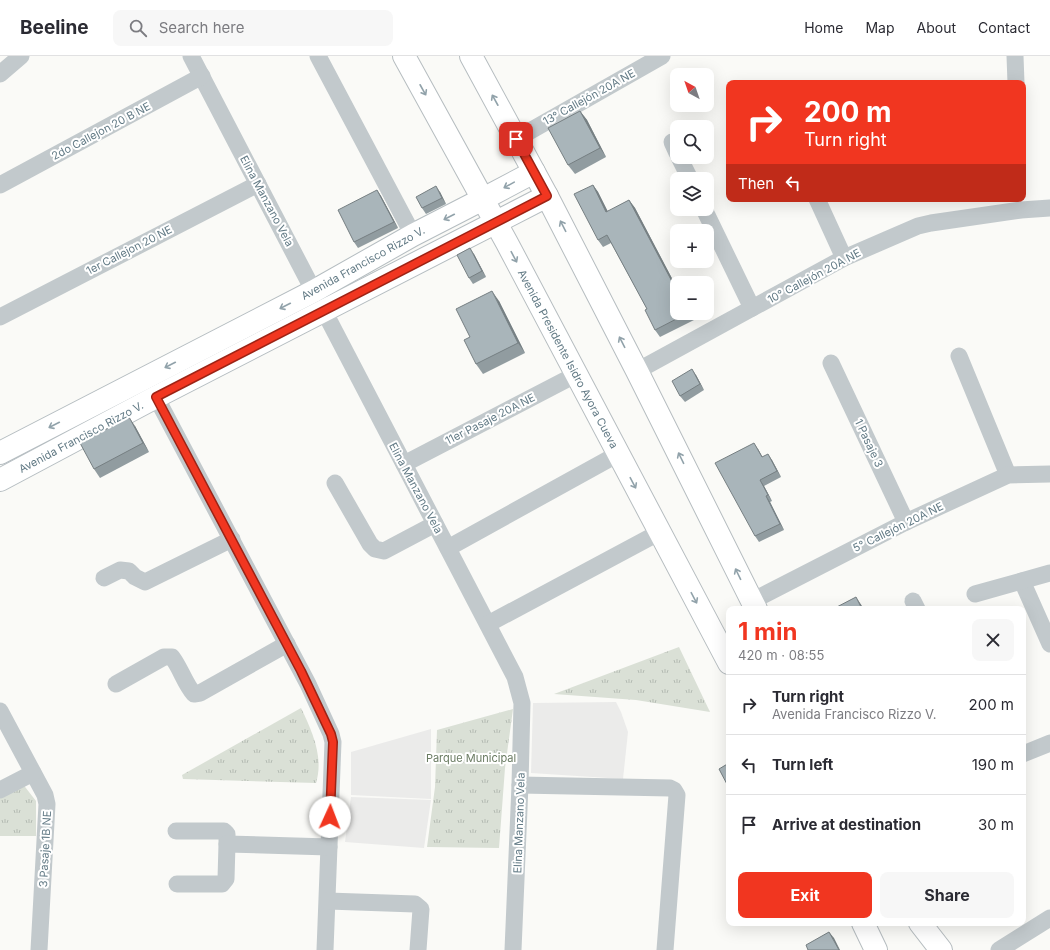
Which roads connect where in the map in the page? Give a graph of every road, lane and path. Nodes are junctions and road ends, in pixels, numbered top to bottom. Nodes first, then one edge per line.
1 (21, 56) edge
2 (191, 56) edge
3 (318, 56) edge
4 (404, 56) edge
5 (471, 56) edge
6 (662, 56) edge
7 (1015, 56) edge
8 (0, 74) edge
9 (202, 76) junction
10 (1016, 80) edge
11 (516, 139) junction
12 (534, 172) junction
13 (258, 184) junction
14 (0, 185) edge
15 (547, 196) junction
16 (483, 199) junction
17 (818, 202) edge
18 (1021, 204) edge
19 (1050, 208) edge
20 (707, 216) edge
21 (496, 222) junction
22 (413, 235) junction
23 (844, 258) junction
24 (314, 291) junction
25 (752, 308) junction
26 (324, 310) junction
27 (0, 317) edge
28 (959, 356) dead end
29 (831, 363) dead end
30 (637, 370) junction
31 (577, 374) junction
32 (156, 397) junction
33 (0, 453) edge
34 (618, 454) junction
35 (404, 464) junction
36 (1050, 474) edge
37 (1008, 476) junction
38 (0, 480) edge
39 (336, 483) dead end
40 (906, 522) junction
41 (435, 524) junction
42 (660, 532) junction
43 (232, 539) junction
44 (448, 548) junction
45 (1050, 573) edge
46 (104, 578) dead end
47 (1022, 581) junction
48 (975, 594) dead end
49 (754, 605) edge
50 (488, 624) junction
51 (287, 644) junction
52 (1050, 644) edge
53 (726, 657) edge
54 (116, 684) dead end
55 (0, 711) edge
56 (1050, 743) edge
57 (1026, 753) edge
58 (33, 773) junction
59 (520, 785) junction
60 (0, 790) edge
61 (176, 831) dead end
62 (227, 844) junction
63 (329, 847) junction
64 (177, 884) dead end
65 (328, 901) junction
66 (1050, 918) edge
67 (865, 926) edge
68 (922, 926) edge
69 (928, 926) edge
70 (874, 938) edge
71 (39, 950) edge
72 (325, 950) edge
73 (418, 950) edge
74 (514, 950) edge
75 (665, 950) edge
76 (941, 950) edge
77 (999, 950) edge

1 - 8 street
2 - 9 street, Elina Manzano Vela
3 - 22 street
4 -> 16 main road, Avenida Presidente Isidro Ayora Cueva
11 -> 5 main road
6 - 11 street, 13° Callejón 20A NE
7 - 10 street
9 - 13 street, Elina Manzano Vela
9 - 14 street, 2do Callejon 20 B NE
11 - 12 main road
12 - 15 main road
12 -> 16 main road, Avenida Francisco Rizzo V.
13 - 24 street, Elina Manzano Vela
13 - 27 street, 1er Callejon 20 NE
15 - 21 main road, Avenida Francisco Rizzo V.
30 -> 15 main road
16 - 21 main road, Avenida Presidente Isidro Ayora Cueva
16 -> 22 main road, Avenida Francisco Rizzo V.
17 - 23 street
18 - 19 street, 10° Callejón 20A NE
18 - 23 street, 10° Callejón 20A NE
20 - 25 street
21 - 26 main road, Avenida Francisco Rizzo V.
21 -> 31 main road, Avenida Presidente Isidro Ayora Cueva
22 - 24 main road, Avenida Francisco Rizzo V.
23 - 25 street, 10° Callejón 20A NE
24 - 26 street, Elina Manzano Vela
24 -> 33 main road, Avenida Francisco Rizzo V.
25 - 30 street, 10° Callejón 20A NE
26 - 32 main road, Avenida Francisco Rizzo V.
26 - 35 street, Elina Manzano Vela
28 - 37 street
29 - 40 street, 1 Pasaje 3
49 -> 30 main road
31 - 34 main road, Avenida Presidente Isidro Ayora Cueva
31 - 35 street, 11er Pasaje 20A NE
32 - 38 main road, Avenida Francisco Rizzo V.
32 - 43 street
34 -> 42 main road, Avenida Presidente Isidro Ayora Cueva
34 - 44 street
35 - 41 street, Elina Manzano Vela
36 - 37 street, 5° Callejón 20A NE
37 - 40 street, 5° Callejón 20A NE
39 - 41 street
40 - 49 street, 5° Callejón 20A NE
41 - 44 street, Elina Manzano Vela
42 - 50 street
42 -> 53 main road, Avenida Presidente Isidro Ayora Cueva
43 - 46 street
43 - 51 street
44 - 50 street, Elina Manzano Vela
45 - 47 street
47 - 48 street
47 - 52 street
50 - 59 street, Elina Manzano Vela
51 - 54 street
51 - 63 street
55 - 58 street, 3 Pasaje 1B NE
56 - 57 street
58 - 60 street
58 - 71 street, 3 Pasaje 1B NE
59 - 74 street, Elina Manzano Vela
59 - 75 street
61 - 62 street
62 - 63 street
62 - 64 street
63 - 65 street
65 - 72 street
65 - 73 street
66 - 77 street
67 - 70 main road
68 - 76 main road
69 - 76 main road

